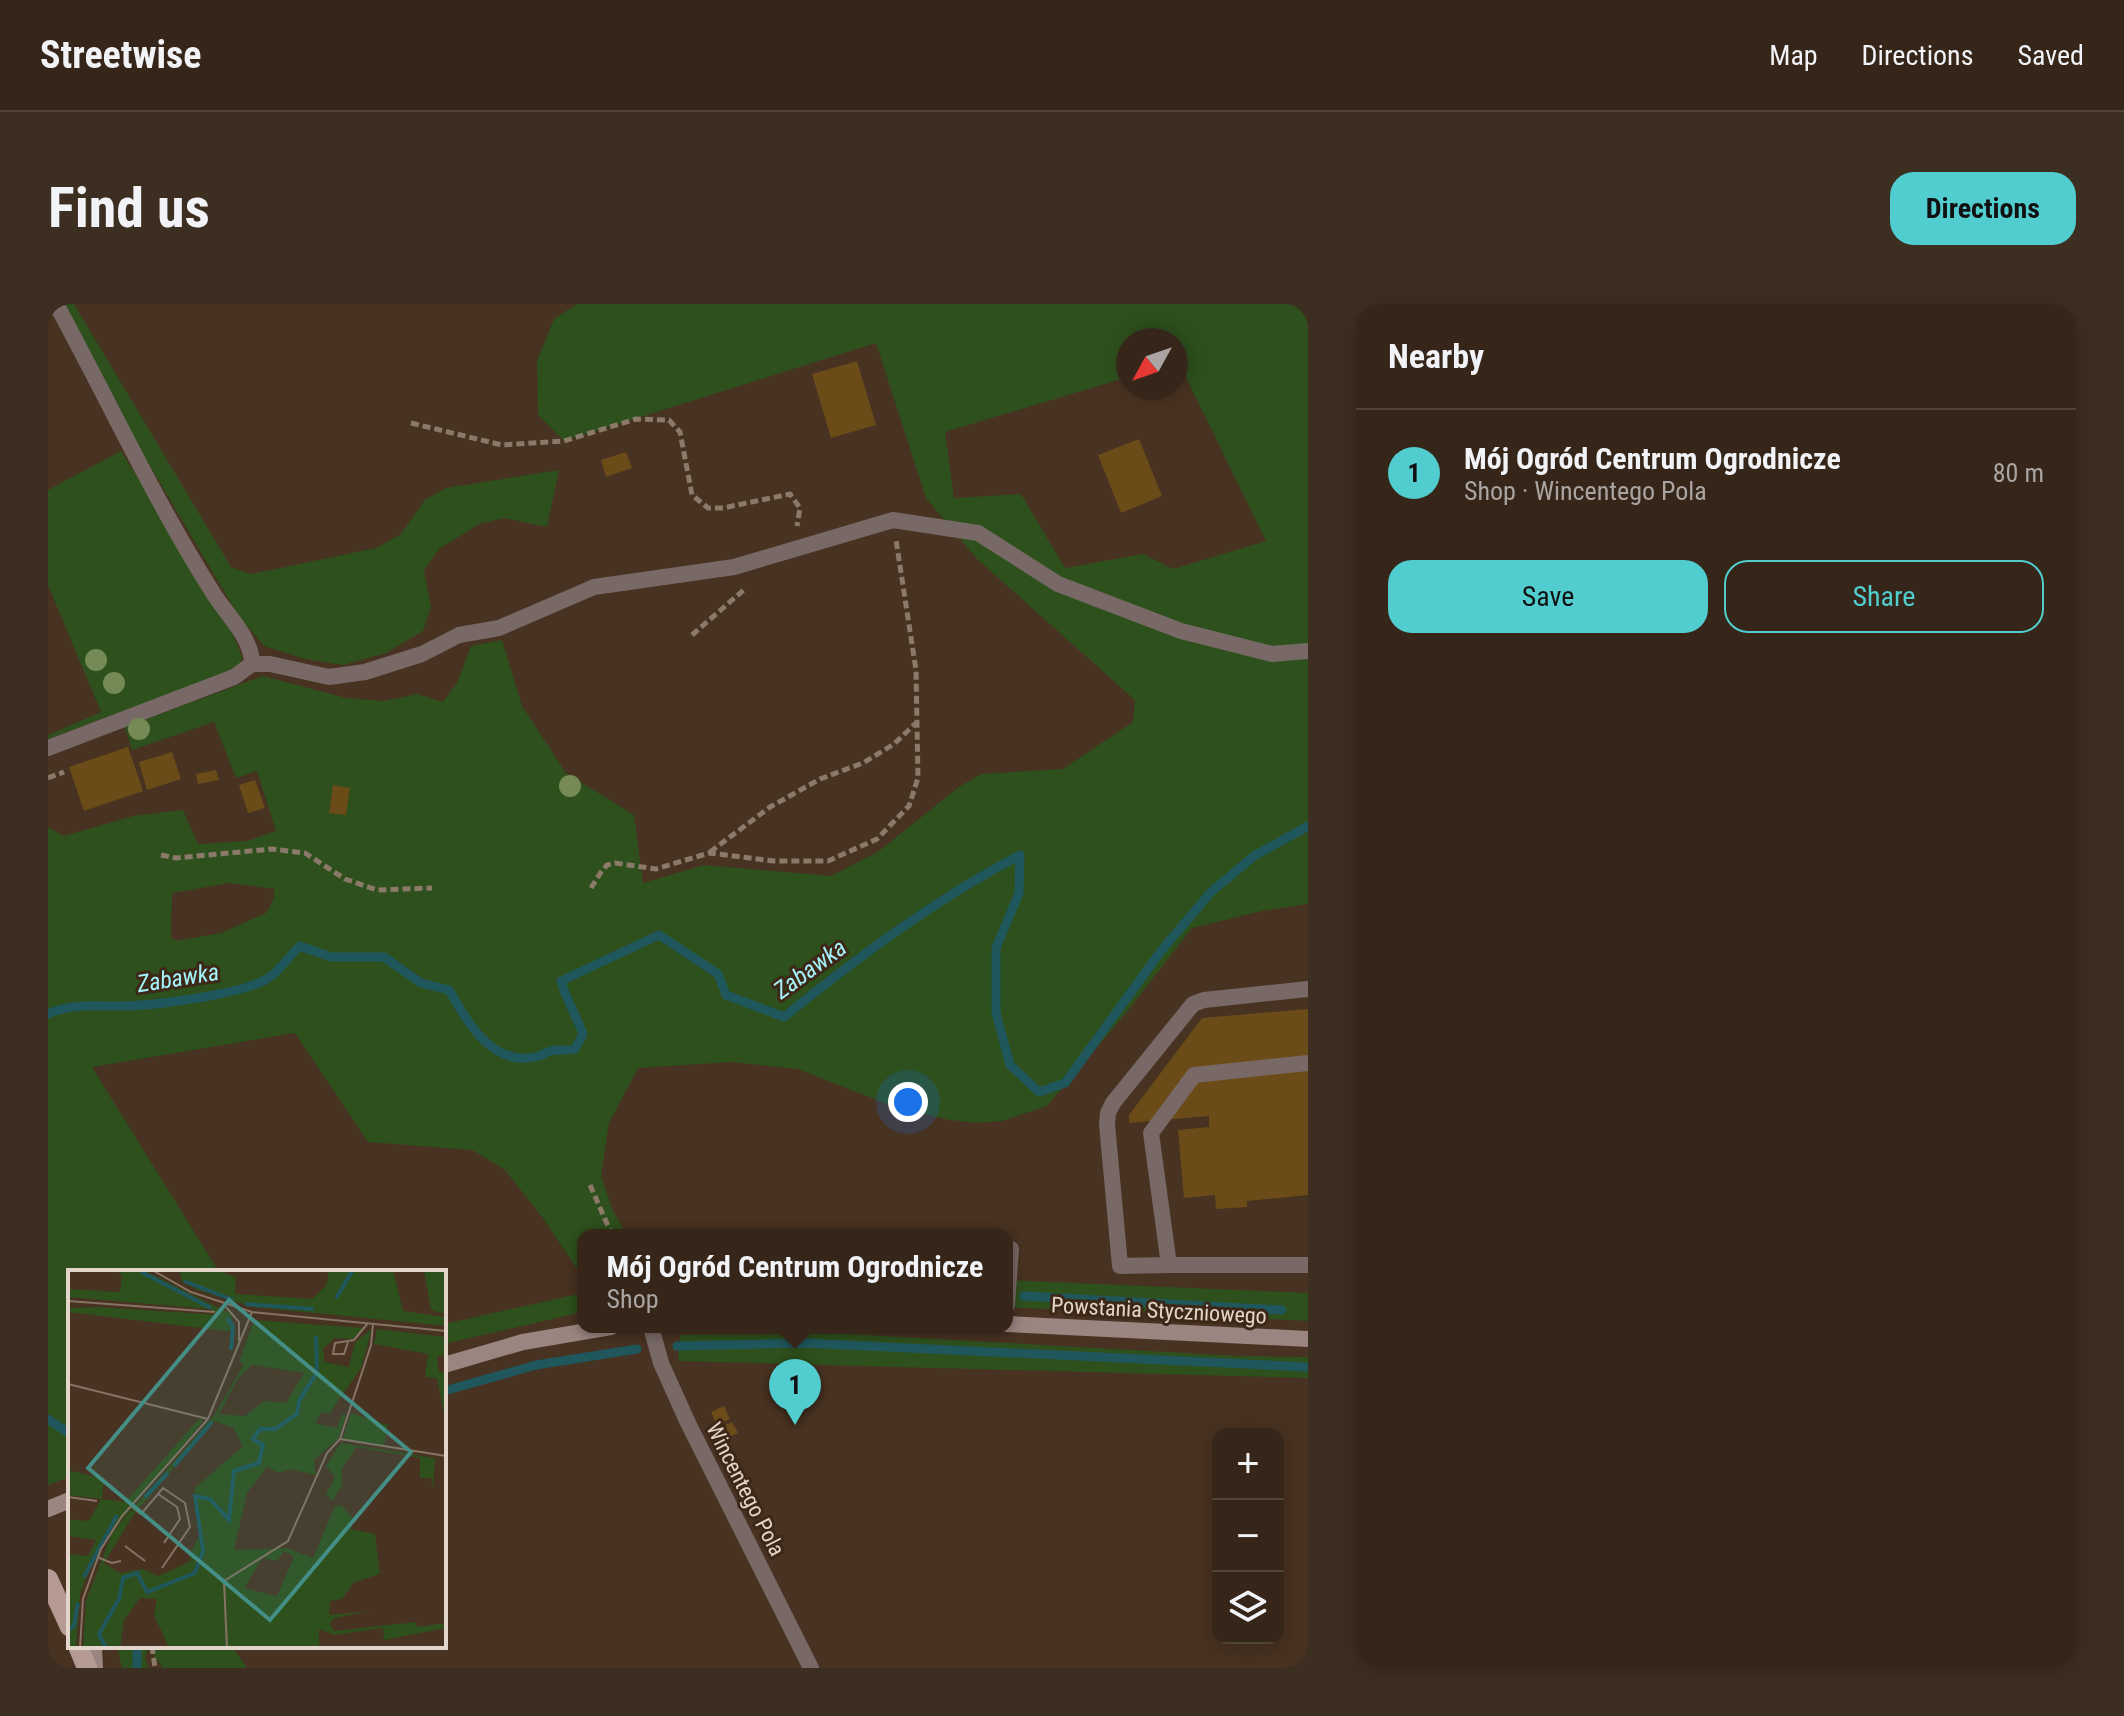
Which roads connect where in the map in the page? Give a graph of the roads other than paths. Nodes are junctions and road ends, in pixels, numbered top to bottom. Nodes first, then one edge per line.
1 (56, 304) edge
2 (1308, 651) edge
3 (252, 664) junction
4 (48, 748) edge
5 (1308, 989) edge
6 (1308, 1063) edge
7 (1169, 1265) junction
8 (1308, 1265) edge
9 (1013, 1324) edge
10 (577, 1333) edge
11 (653, 1333) edge
12 (1308, 1339) edge
13 (446, 1364) edge
14 (68, 1501) edge
15 (48, 1509) edge
16 (48, 1579) edge
17 (68, 1623) edge
18 (79, 1648) edge
19 (94, 1648) edge
20 (87, 1668) edge
21 (95, 1668) edge
22 (811, 1668) edge

1 - 3 street
2 - 3 street
3 - 4 street
5 - 7 street
6 - 7 street
7 - 8 street
9 - 12 main road, Powstania Styczniowego
10 - 13 main road
11 - 22 street, Wincentego Pola
14 - 15 main road
16 - 17 main road
18 - 20 main road
19 - 21 main road

